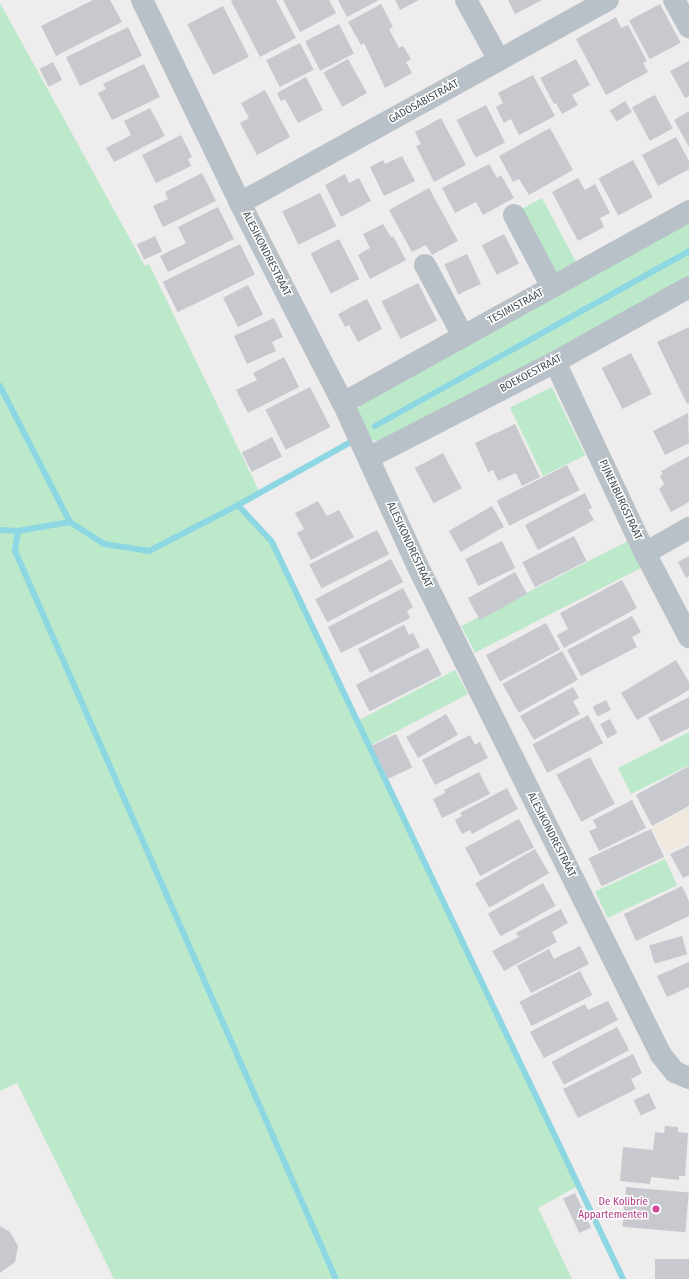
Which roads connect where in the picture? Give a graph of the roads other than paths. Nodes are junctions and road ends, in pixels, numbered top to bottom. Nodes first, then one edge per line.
1 (142, 0) edge
2 (466, 0) edge
3 (608, 0) edge
4 (674, 0) edge
5 (689, 27) edge
6 (499, 60) junction
7 (240, 203) junction
8 (689, 211) edge
9 (514, 215) dead end
10 (425, 265) dead end
11 (689, 286) edge
12 (552, 287) junction
13 (463, 336) junction
14 (555, 362) junction
15 (343, 403) junction
16 (370, 458) junction
17 (689, 528) edge
18 (645, 553) junction
19 (689, 637) edge
20 (689, 1078) edge

1 - 7 street, ALESIKONDRESTRAAT
2 - 6 street
3 - 6 street, GADOSABISTRAAT
4 - 5 street
6 - 7 street, GADOSABISTRAAT
7 - 15 street, ALESIKONDRESTRAAT
8 - 12 street, TESIMISTRAAT
9 - 12 street
10 - 13 street
11 - 14 street, BOEKOESTRAAT
12 - 13 street, TESIMISTRAAT
13 - 15 street, TESIMISTRAAT
14 - 16 street, BOEKOESTRAAT
14 - 18 street, PIJNENBURGSTRAAT
15 - 16 street, ALESIKONDRESTRAAT
16 - 20 street, ALESIKONDRESTRAAT
17 - 18 street
18 - 19 street, PIJNENBURGSTRAAT

